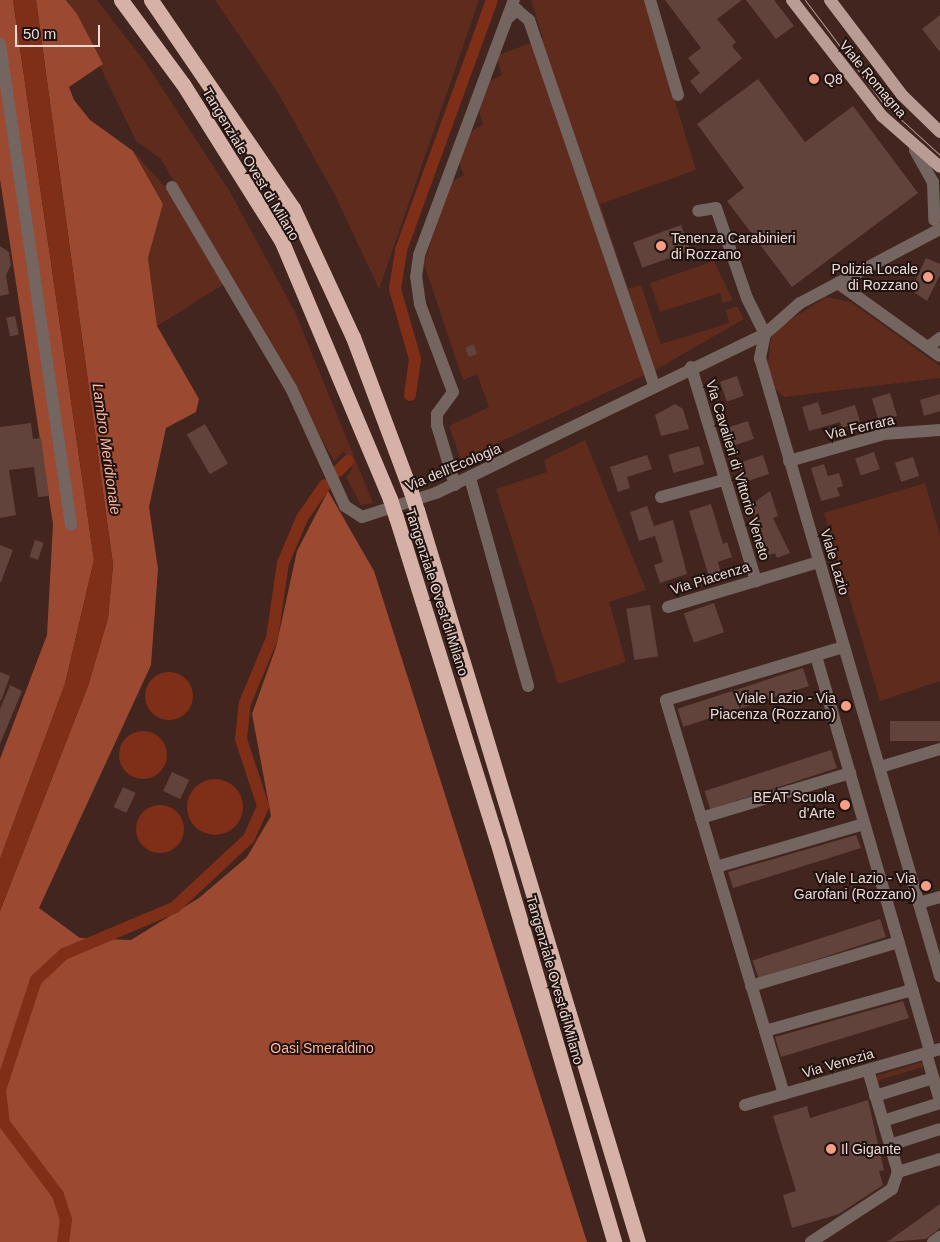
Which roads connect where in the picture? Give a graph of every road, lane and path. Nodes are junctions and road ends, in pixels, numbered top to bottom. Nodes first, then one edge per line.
1 (121, 0) edge
2 (151, 0) edge
3 (514, 0) edge
4 (650, 0) edge
5 (792, 0) edge
6 (830, 0) edge
7 (508, 17) junction
8 (0, 44) edge
9 (678, 96) dead end
10 (940, 132) edge
11 (907, 141) junction
12 (940, 167) edge
13 (172, 187) dead end
14 (698, 211) dead end
15 (938, 220) edge
16 (838, 283) junction
17 (764, 334) junction
18 (940, 338) edge
19 (928, 347) junction
20 (940, 356) edge
21 (691, 368) junction
22 (654, 386) junction
23 (940, 430) edge
24 (789, 461) junction
25 (470, 478) junction
26 (724, 480) junction
27 (455, 485) junction
28 (662, 497) dead end
29 (71, 525) dead end
30 (819, 562) junction
31 (756, 581) junction
32 (668, 607) dead end
33 (844, 647) junction
34 (816, 656) junction
35 (528, 686) dead end
36 (940, 749) edge
37 (880, 767) junction
38 (850, 773) junction
39 (701, 818) junction
40 (864, 824) junction
41 (716, 867) junction
42 (940, 897) edge
43 (919, 903) junction
44 (899, 942) junction
45 (939, 968) edge
46 (752, 986) junction
47 (912, 990) junction
48 (765, 1031) junction
49 (932, 1051) edge
50 (868, 1070) junction
51 (933, 1078) junction
52 (784, 1094) junction
53 (875, 1096) junction
54 (940, 1102) edge
55 (745, 1105) dead end
56 (883, 1121) junction
57 (940, 1129) edge
58 (890, 1145) junction
59 (940, 1159) edge
60 (898, 1172) junction
61 (940, 1237) edge
62 (614, 1242) edge
63 (638, 1242) edge
64 (811, 1242) edge
65 (934, 1242) edge

1 - 62 highway, Tangenziale Ovest di Milano, bridge
2 - 63 highway, Tangenziale Ovest di Milano, bridge
3 - 7 street
4 - 9 street
5 - 11 main road, Viale Romagna
6 - 10 main road, Viale Romagna
7 - 22 street
7 - 27 street
8 - 29 street
11 - 12 main road, Viale Romagna
11 - 15 street
13 - 27 street, Via dell'Ecologia
14 - 17 street
15 - 16 street
16 - 17 street
16 - 19 street
17 - 21 street, Via dell'Ecologia
17 - 24 street, Viale Lazio
18 - 19 street
19 - 20 street
21 - 22 street, Via dell'Ecologia
21 - 26 street, Via Cavalieri di Vittorio Veneto
22 - 25 street, Via dell'Ecologia
23 - 24 street, Via Ferrara
24 - 30 street, Viale Lazio
25 - 27 street, Via dell'Ecologia
25 - 35 street
26 - 28 street
26 - 31 street, Via Cavalieri di Vittorio Veneto
30 - 31 street, Via Piacenza
30 - 33 street, Viale Lazio
31 - 32 street, Via Piacenza
33 - 34 street
33 - 37 street, Viale Lazio
34 - 38 street
34 - 39 street
36 - 37 street
37 - 43 street, Viale Lazio
38 - 39 street
38 - 40 street
39 - 41 street
40 - 41 street
40 - 44 street
41 - 46 street
42 - 43 street
43 - 45 street, Viale Lazio
44 - 46 street
44 - 47 street
46 - 48 street
47 - 48 street
47 - 49 street
48 - 52 street
49 - 50 street, Via Venezia
49 - 51 street
50 - 52 street, Via Venezia
50 - 53 street
51 - 53 street
51 - 54 street
52 - 55 street, Via Venezia
53 - 56 street
54 - 56 street
56 - 58 street
57 - 58 street
58 - 60 street
59 - 60 street
60 - 64 street
61 - 65 street

